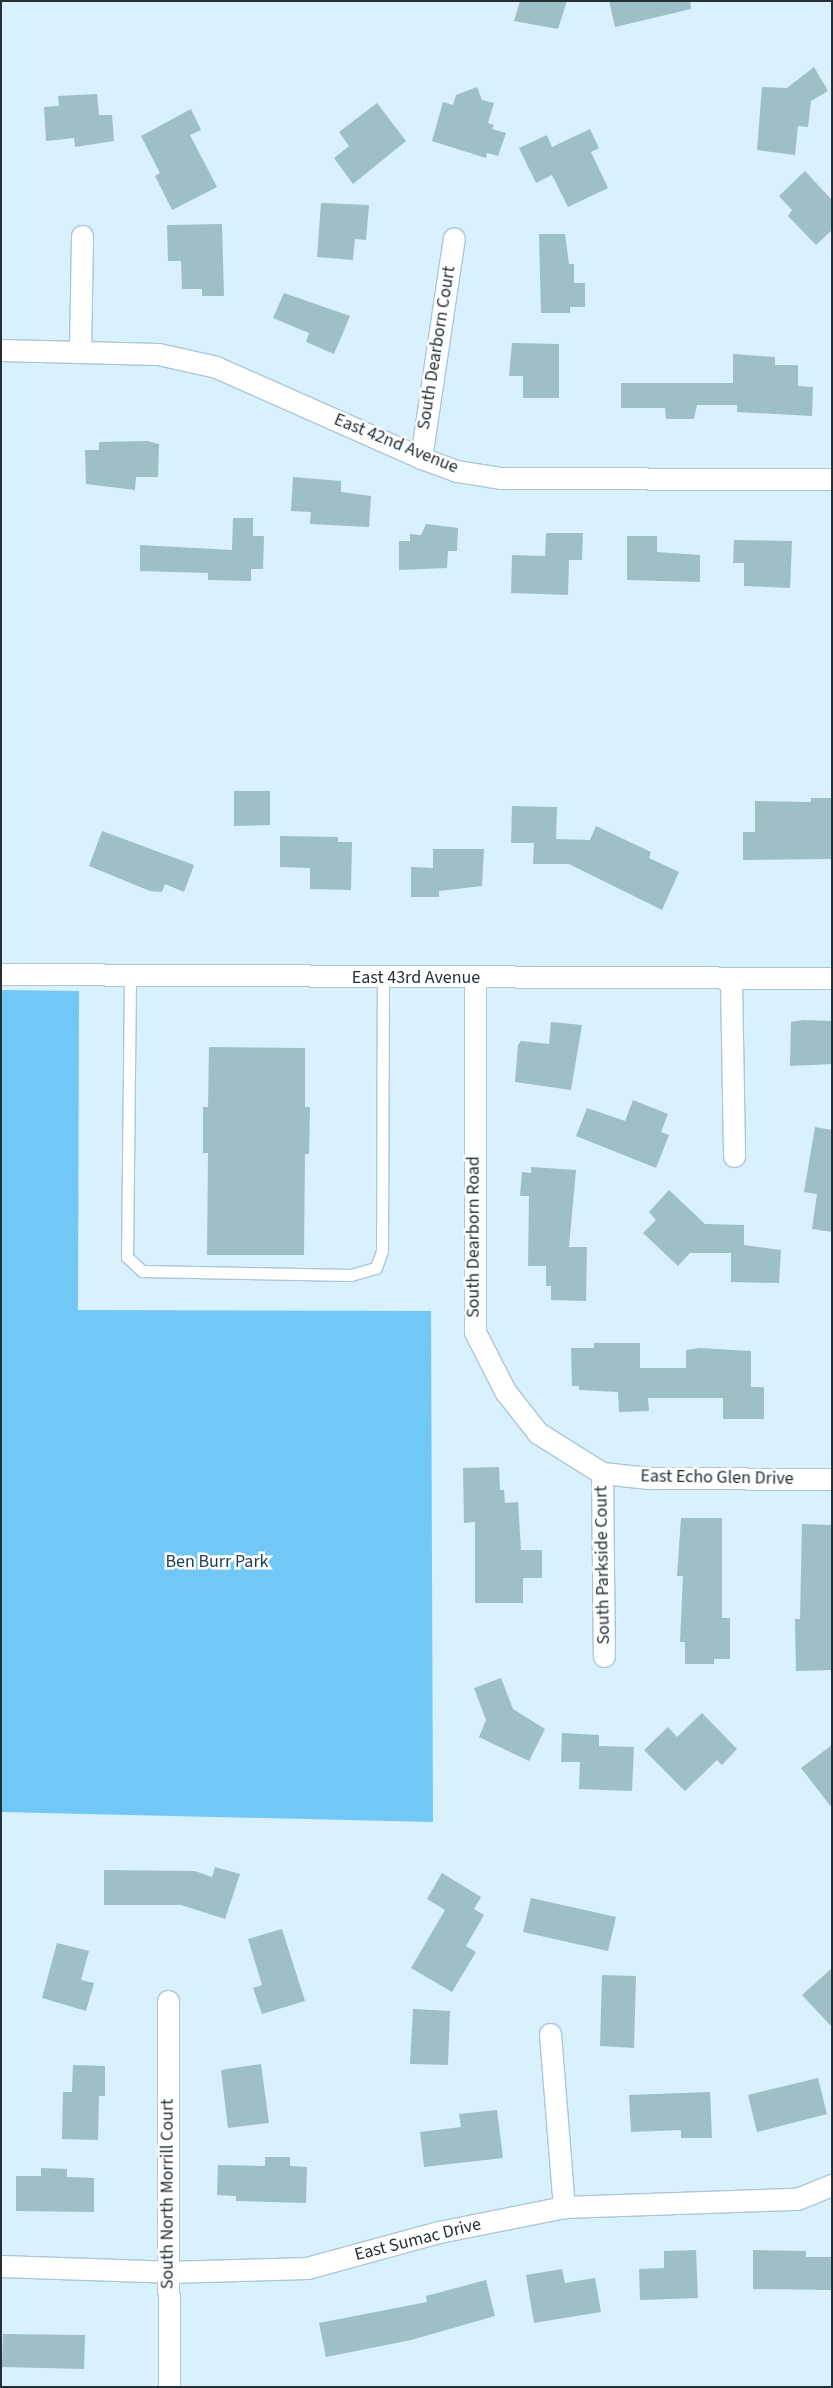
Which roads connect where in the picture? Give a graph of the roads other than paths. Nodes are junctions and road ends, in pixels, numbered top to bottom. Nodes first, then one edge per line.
1 (82, 236) dead end
2 (454, 238) dead end
3 (1, 350) edge
4 (80, 352) junction
5 (420, 458) junction
6 (832, 478) edge
7 (1, 974) edge
8 (130, 976) junction
9 (383, 977) junction
10 (475, 978) junction
11 (832, 978) edge
12 (731, 980) junction
13 (734, 1156) dead end
14 (602, 1473) junction
15 (832, 1479) edge
16 (604, 1656) dead end
17 (168, 2001) dead end
18 (550, 2034) dead end
19 (832, 2185) edge
20 (564, 2207) junction
21 (1, 2266) edge
22 (169, 2272) junction
23 (169, 2387) edge

1 - 4 street
2 - 5 street, South Dearborn Court
3 - 4 street, East 42nd Avenue
4 - 5 street, East 42nd Avenue
5 - 6 street, East 42nd Avenue
7 - 8 street, East 43rd Avenue
8 - 9 street, East 43rd Avenue
8 - 9 lane
9 - 10 street, East 43rd Avenue
10 - 12 street, East 43rd Avenue
10 - 14 street, South Dearborn Road
11 - 12 street, East 43rd Avenue
12 - 13 street
14 - 15 street, East Echo Glen Drive
14 - 16 street, South Parkside Court
17 - 22 street, South North Morrill Court
18 - 20 street
19 - 20 street, East Sumac Drive
20 - 22 street, East Sumac Drive
21 - 22 street, East Sumac Drive
22 - 23 street, South North Morrill Court

